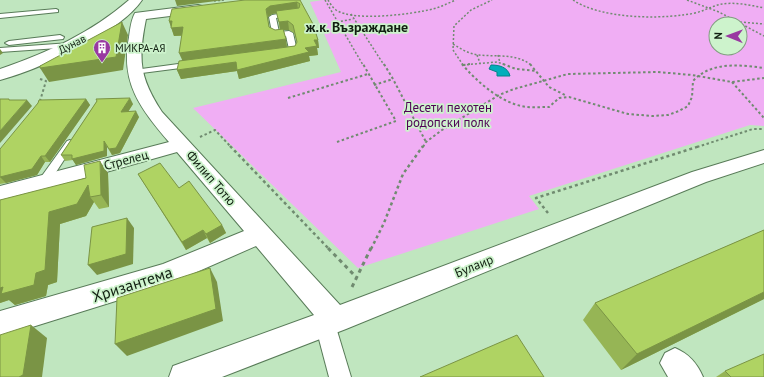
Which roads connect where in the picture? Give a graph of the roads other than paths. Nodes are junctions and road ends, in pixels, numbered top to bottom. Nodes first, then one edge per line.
1 (212, 7) edge
2 (138, 8) edge
3 (56, 12) dead end
4 (298, 13) edge
5 (0, 16) edge
6 (66, 41) junction
7 (0, 44) edge
8 (2, 51) edge
9 (277, 53) edge
10 (198, 63) edge
11 (134, 72) junction
12 (0, 75) edge
13 (78, 132) edge
14 (182, 145) junction
15 (764, 156) edge
16 (43, 183) junction
17 (0, 194) edge
18 (260, 234) junction
19 (330, 322) junction
20 (0, 324) edge
21 (184, 377) edge
22 (340, 377) edge

1 - 2 street
2 - 6 main road, Дунав
2 - 11 street, Филип Тотю
3 - 5 lane
4 - 9 lane
6 - 7 lane
6 - 8 lane
6 - 12 main road, Дунав
10 - 11 lane
11 - 14 street, Филип Тотю
13 - 16 lane
14 - 16 street, Стрелец
14 - 18 street, Филип Тотю
15 - 19 street, Булаир
16 - 17 street, Стрелец
18 - 19 street, Филип Тотю
18 - 20 street, Хризантема
19 - 21 street, Булаир
19 - 22 street

